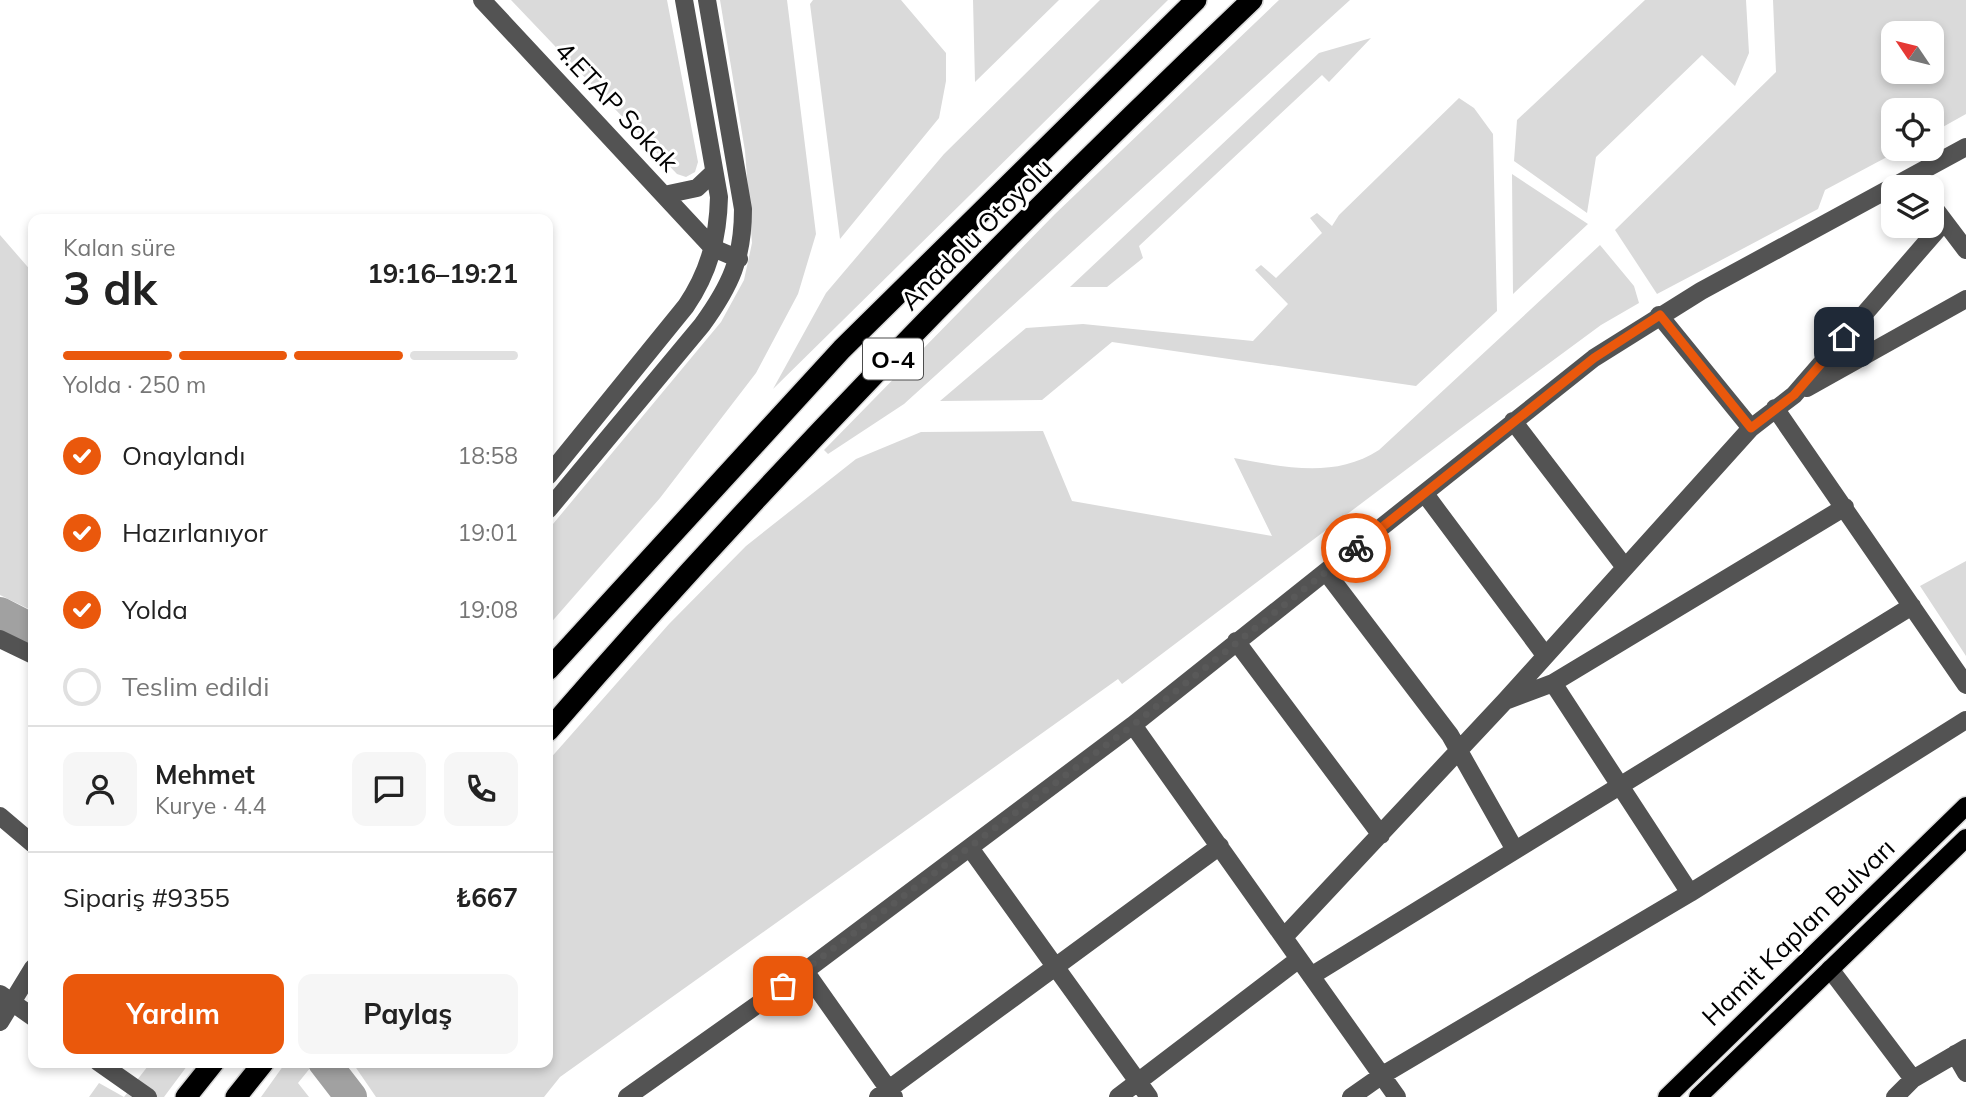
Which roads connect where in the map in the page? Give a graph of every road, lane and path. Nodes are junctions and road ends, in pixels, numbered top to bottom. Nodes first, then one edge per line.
1 (482, 0) edge
2 (684, 0) edge
3 (707, 0) edge
4 (1196, 0) edge
5 (1252, 0) edge
6 (1963, 146) edge
7 (714, 172) junction
8 (1922, 175) edge
9 (664, 195) junction
10 (1881, 198) edge
11 (1944, 222) edge
12 (1930, 238) edge
13 (713, 248) junction
14 (1966, 250) edge
15 (739, 259) junction
16 (1966, 299) edge
17 (1660, 315) junction
18 (1794, 395) junction
19 (1775, 408) junction
20 (1513, 421) junction
21 (1751, 428) junction
22 (553, 470) edge
23 (1425, 494) junction
24 (553, 504) edge
25 (1845, 506) junction
26 (1624, 566) junction
27 (1326, 572) junction
28 (1912, 606) junction
29 (0, 639) edge
30 (1236, 641) junction
31 (28, 653) edge
32 (1545, 655) junction
33 (553, 665) edge
34 (1553, 683) junction
35 (1966, 685) edge
36 (1505, 701) junction
37 (1966, 720) edge
38 (553, 725) edge
39 (1133, 725) junction
40 (1459, 750) junction
41 (1621, 786) junction
42 (1966, 806) edge
43 (0, 816) edge
44 (1381, 835) junction
45 (1966, 838) edge
46 (28, 840) edge
47 (1220, 845) junction
48 (970, 848) junction
49 (1515, 850) junction
50 (1690, 893) junction
51 (1284, 937) junction
52 (1299, 959) junction
53 (1055, 967) junction
54 (1830, 969) junction
55 (805, 971) junction
56 (28, 974) edge
57 (1311, 976) junction
58 (6, 998) edge
59 (28, 1013) edge
60 (0, 1022) edge
61 (1961, 1051) edge
62 (107, 1068) edge
63 (209, 1068) edge
64 (259, 1068) edge
65 (1966, 1073) edge
66 (1381, 1076) junction
67 (1913, 1079) junction
68 (1144, 1090) edge
69 (887, 1095) edge
70 (148, 1097) edge
71 (186, 1097) edge
72 (236, 1097) edge
73 (627, 1097) edge
74 (1118, 1097) edge
75 (1351, 1097) edge
76 (1397, 1097) edge
77 (1667, 1097) edge
78 (1698, 1097) edge
79 (1895, 1097) edge

1 - 9 street, 4.ETAP Sokak
2 - 7 street
3 - 15 street
4 - 33 highway, Anadolu Otoyolu / O-4
5 - 38 highway, Anadolu Otoyolu / O-4
6 - 8 street
7 - 9 street
7 - 13 street
9 - 13 street, 4.ETAP Sokak
10 - 17 street
11 - 14 street
12 - 18 street
13 - 15 street
13 - 22 street
15 - 24 street
16 - 18 street
17 - 20 street
17 - 21 street
18 - 19 street
19 - 21 street
19 - 25 street
20 - 23 street
20 - 26 street
21 - 26 street
23 - 27 street
23 - 32 street
25 - 28 street
25 - 34 street
26 - 32 street
27 - 30 street
27 - 40 street
28 - 35 street
28 - 41 street
29 - 31 street
30 - 39 street
30 - 44 street
32 - 36 street
34 - 36 street
34 - 41 street
36 - 40 street
37 - 50 street
39 - 47 street
39 - 48 street
40 - 44 street
40 - 49 street
41 - 49 street
41 - 50 street
42 - 77 main road, Hamit Kaplan Bulvarı
43 - 46 street
44 - 51 street
45 - 54 main road, Hamit Kaplan Bulvarı
47 - 51 street
47 - 53 street
48 - 53 street
48 - 55 street
49 - 57 street
50 - 66 street
51 - 52 street
52 - 57 street
52 - 68 street
53 - 68 street
53 - 69 street
54 - 67 street
54 - 78 main road, Hamit Kaplan Bulvarı
55 - 69 street
55 - 73 street
56 - 58 street
57 - 66 street
58 - 59 street
58 - 60 street
61 - 65 street
61 - 67 street
62 - 70 street
63 - 71 highway
64 - 72 highway
66 - 75 street
66 - 76 street
67 - 79 street
68 - 74 street

